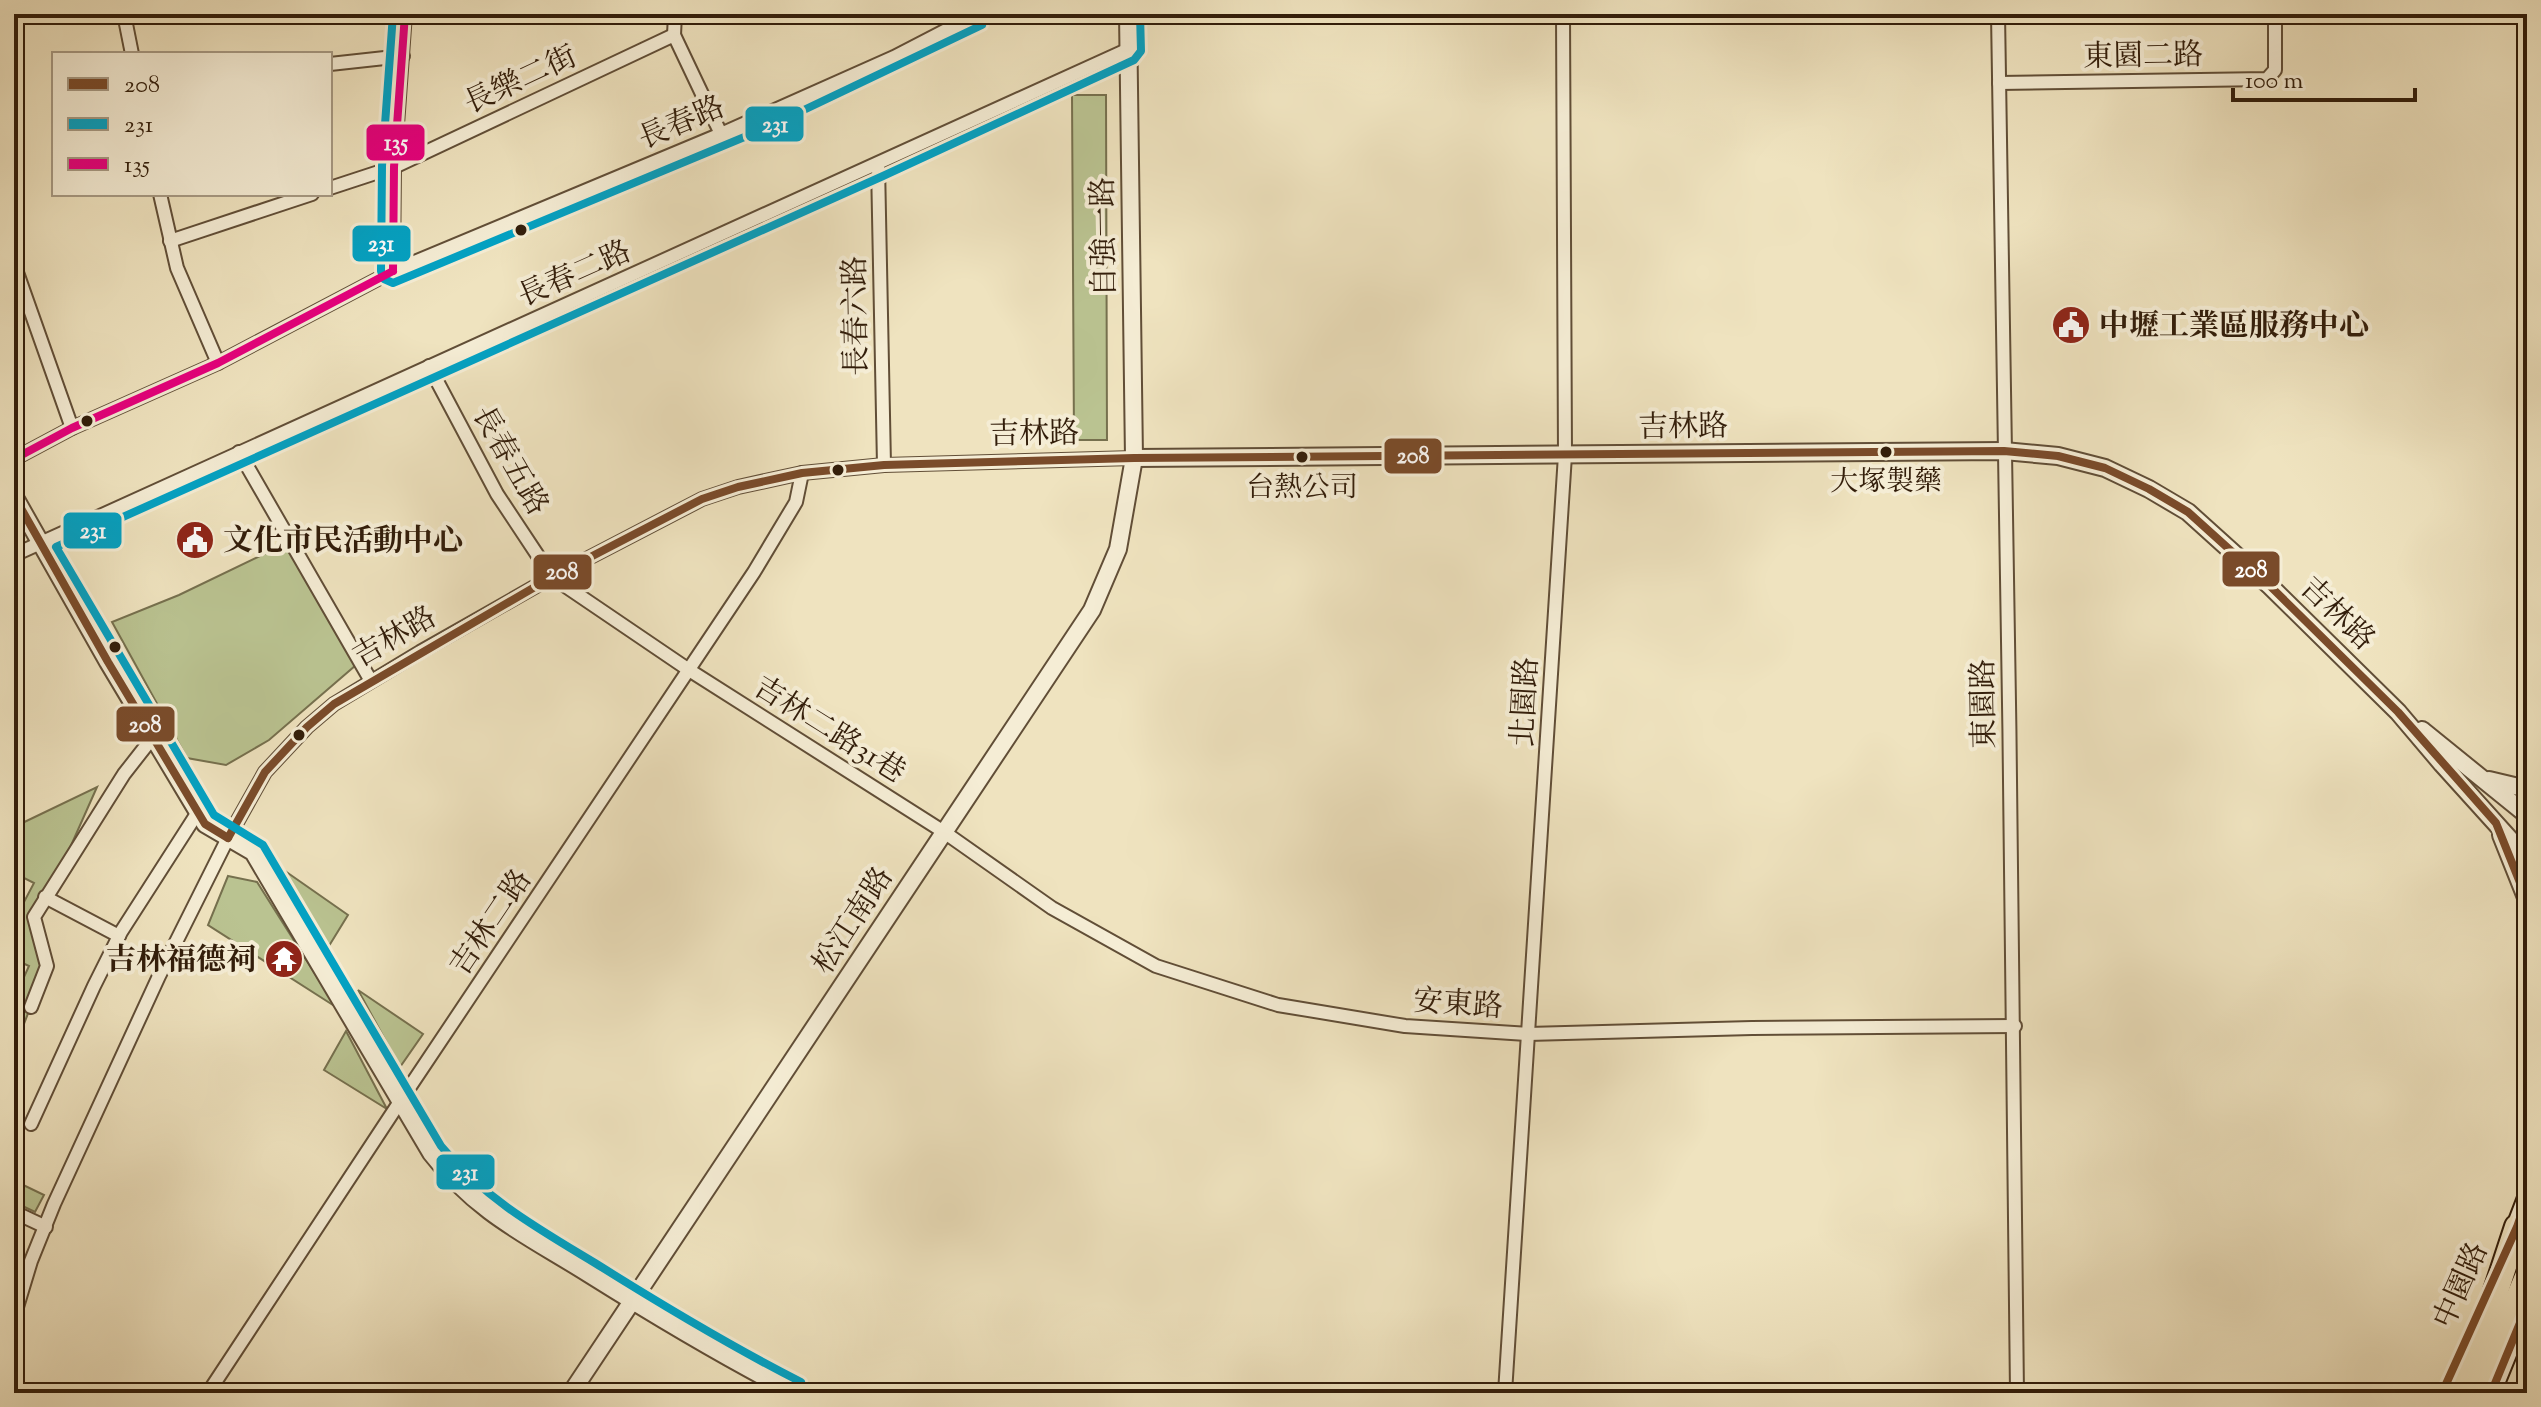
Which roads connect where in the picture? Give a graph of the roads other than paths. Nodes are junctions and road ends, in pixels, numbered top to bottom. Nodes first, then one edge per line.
1 (124, 14) edge
2 (405, 14) edge
3 (675, 14) edge
4 (977, 14) edge
5 (1128, 14) edge
6 (1563, 14) edge
7 (1998, 14) edge
8 (2275, 14) edge
9 (674, 35) junction
10 (1129, 49) junction
11 (132, 52) edge
12 (403, 56) junction
13 (332, 64) edge
14 (1999, 83) junction
15 (721, 134) junction
16 (878, 165) junction
17 (394, 167) junction
18 (332, 187) edge
19 (160, 196) edge
20 (306, 196) edge
21 (170, 241) junction
22 (14, 264) edge
23 (393, 271) junction
24 (218, 363) junction
25 (429, 366) junction
26 (72, 428) junction
27 (2004, 451) junction
28 (239, 452) junction
29 (1565, 455) junction
30 (1134, 458) junction
31 (14, 459) edge
32 (884, 465) junction
33 (802, 473) junction
34 (14, 496) edge
35 (39, 542) junction
36 (14, 555) edge
37 (552, 577) junction
38 (689, 670) junction
39 (371, 681) junction
40 (2398, 712) junction
41 (153, 737) junction
42 (2483, 778) junction
43 (2527, 789) edge
44 (198, 812) junction
45 (2527, 815) edge
46 (2496, 823) junction
47 (944, 832) junction
48 (228, 838) junction
49 (2527, 858) edge
50 (45, 897) junction
51 (2527, 900) edge
52 (119, 936) junction
53 (31, 1007) dead end
54 (2015, 1026) junction
55 (1528, 1034) junction
56 (401, 1100) junction
57 (31, 1124) dead end
58 (2527, 1198) edge
59 (14, 1212) edge
60 (46, 1227) junction
61 (2517, 1227) junction
62 (2527, 1277) edge
63 (633, 1303) junction
64 (2527, 1306) edge
65 (14, 1317) edge
66 (2480, 1359) junction
67 (208, 1393) edge
68 (571, 1393) edge
69 (795, 1393) edge
70 (1505, 1393) edge
71 (2017, 1393) edge
72 (2442, 1393) edge
73 (2451, 1393) edge
74 (2475, 1393) edge
75 (2491, 1393) edge

1 - 11 street
2 - 12 street
3 - 9 street
4 - 15 street, 長春路
5 - 10 street, 自強一路
6 - 29 street, 北園路
7 - 14 street, 東園路
8 - 14 street, 東園二路
9 - 15 street
9 - 17 street, 長樂二街
10 - 16 street, 長春二路
10 - 30 street, 自強一路
12 - 13 street
12 - 17 street
14 - 27 street, 東園路
15 - 23 street, 長春路
16 - 25 street, 長春二路
16 - 32 street, 長春六路
17 - 18 street, 長樂二街
17 - 23 street
19 - 21 street
20 - 21 street
21 - 24 street
22 - 26 street
23 - 24 street, 長春路
24 - 26 street, 長春路
25 - 28 street, 長春二路
25 - 37 street, 長春五路
26 - 31 street, 長春路
27 - 29 street, 吉林路
27 - 40 street, 吉林路
27 - 54 street, 東園路
28 - 35 street, 長春二路
28 - 39 street
29 - 30 street, 吉林路
29 - 55 street, 北園路
30 - 32 street, 吉林路
30 - 47 street, 松江南路
32 - 33 street, 吉林路
33 - 37 street, 吉林路
33 - 38 street, 吉林二路
34 - 35 street
35 - 36 street, 長春二路
35 - 41 street
37 - 38 street, 吉林二路31巷
37 - 39 street, 吉林路
38 - 47 street, 吉林二路31巷
38 - 56 street, 吉林二路
39 - 48 street, 吉林路
40 - 42 street, 吉林路
40 - 46 street, 吉林路
41 - 44 street
41 - 50 street
42 - 43 street
42 - 45 street, 吉林路
44 - 48 street
44 - 52 street
46 - 49 street, 吉林路
46 - 51 street
47 - 55 street, 安東路
47 - 63 street, 松江南路
48 - 56 street
48 - 60 street, 吉林路
50 - 52 street
50 - 53 street
52 - 57 street
54 - 55 street, 安東路
54 - 71 street, 東園路
55 - 70 street, 北園路
56 - 63 street
56 - 67 street, 吉林二路
58 - 61 main road, 中園路
59 - 60 street
60 - 65 street, 吉林路
61 - 66 highway
61 - 72 main road, 中園路
62 - 66 highway
63 - 68 street, 松江南路
63 - 69 street
64 - 75 main road
66 - 73 highway
66 - 74 highway

